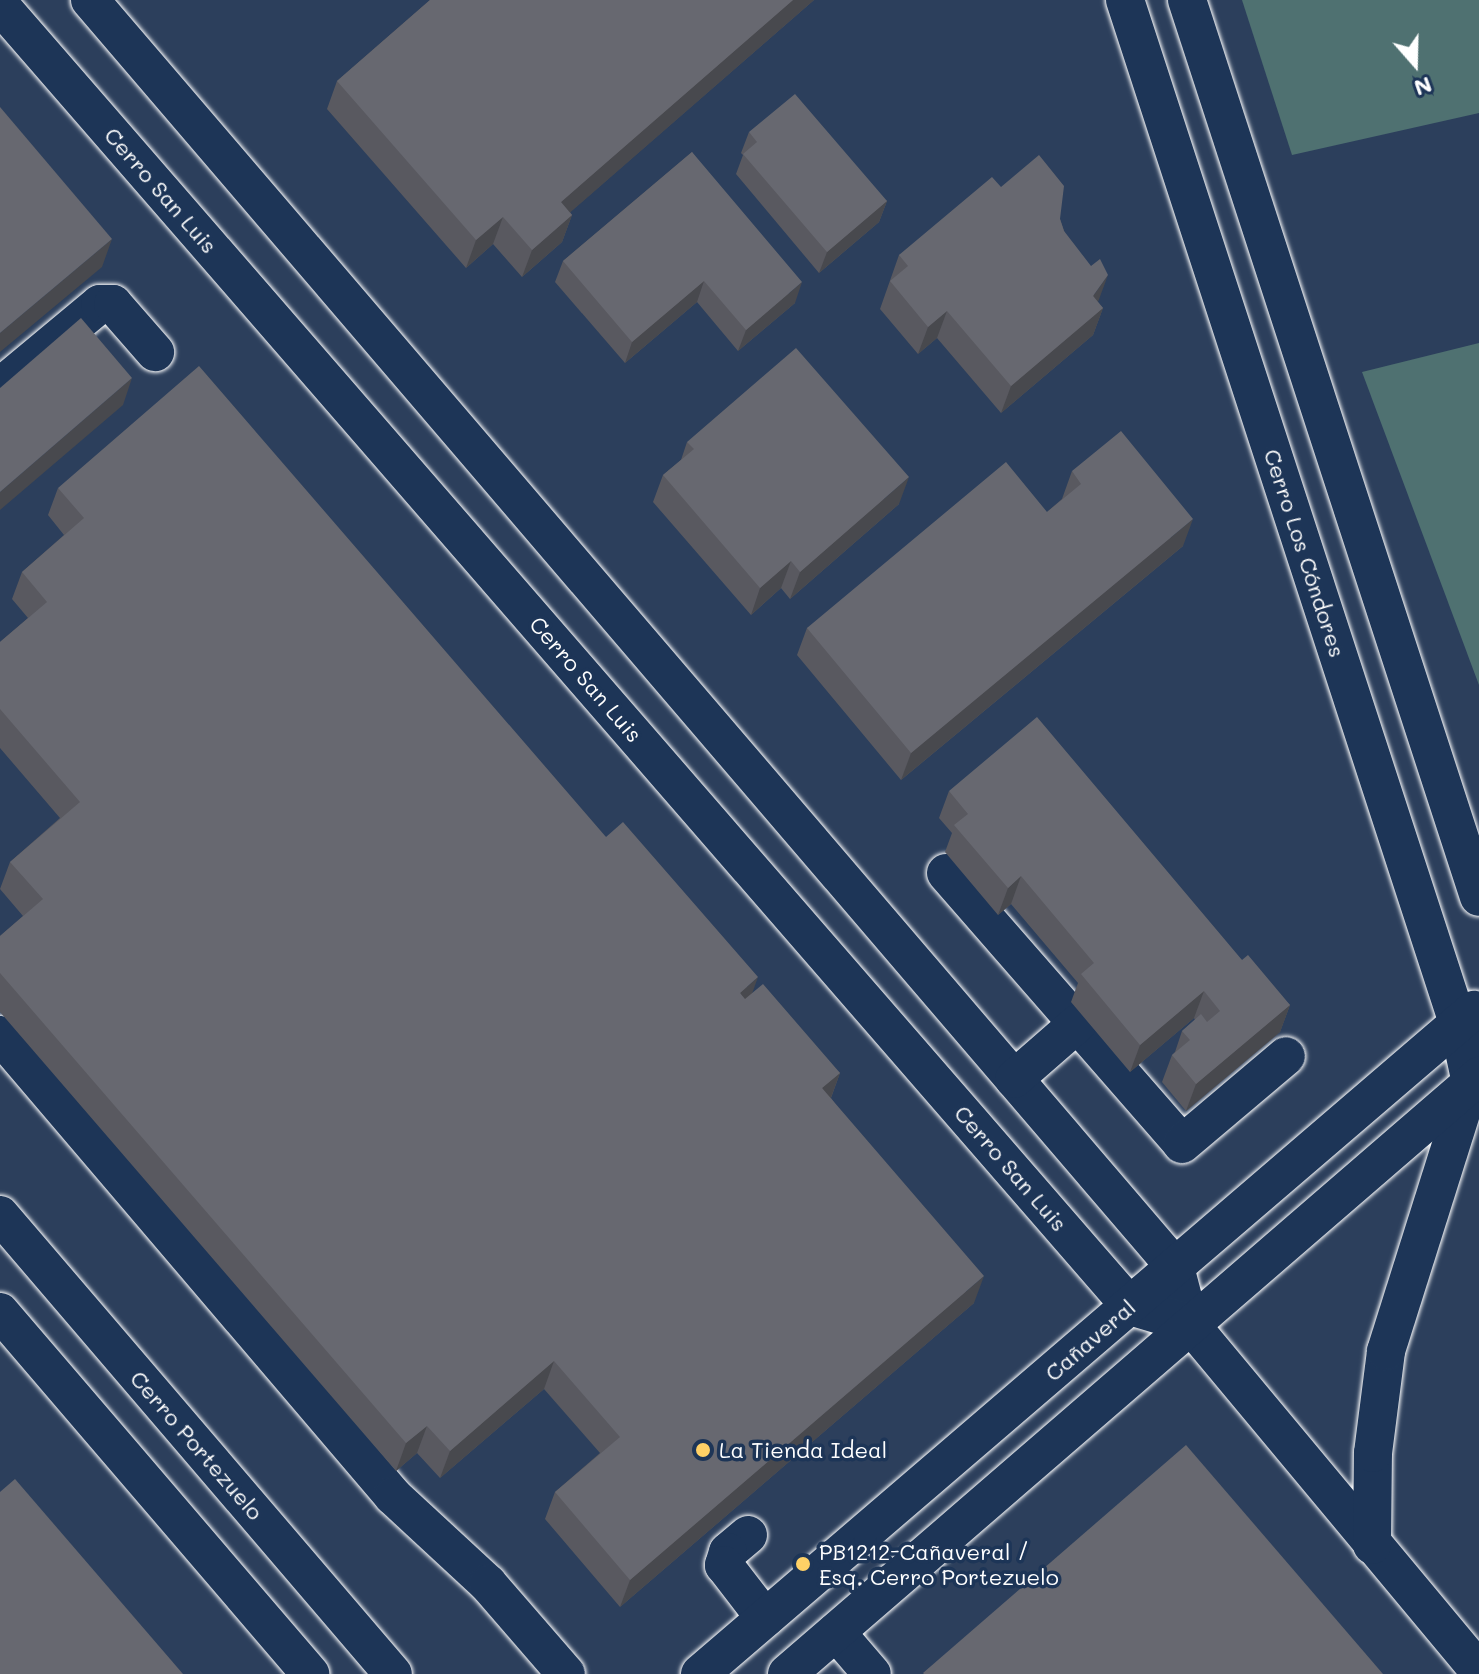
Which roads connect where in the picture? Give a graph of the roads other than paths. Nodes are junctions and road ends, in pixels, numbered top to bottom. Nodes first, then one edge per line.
1 (90, 0) edge
2 (1125, 0) edge
3 (1187, 0) edge
4 (0, 5) edge
5 (155, 352) dead end
6 (0, 387) edge
7 (946, 873) dead end
8 (1479, 897) edge
9 (1469, 1014) edge
10 (1077, 1024) junction
11 (0, 1035) edge
12 (1286, 1056) dead end
13 (1476, 1072) edge
14 (1014, 1079) junction
15 (0, 1215) edge
16 (1175, 1267) junction
17 (1130, 1306) junction
18 (0, 1312) edge
19 (1190, 1324) junction
20 (748, 1535) dead end
21 (1372, 1545) junction
22 (765, 1618) junction
23 (836, 1632) junction
24 (1479, 1671) edge
25 (310, 1674) edge
26 (393, 1674) edge
27 (566, 1674) edge
28 (700, 1674) edge
29 (787, 1674) edge
30 (872, 1674) edge

1 - 14 street
2 - 9 street, Cerro Los Cóndores
3 - 8 street
4 - 17 street, Cerro San Luis
5 - 6 street
7 - 10 street
9 - 13 street, Cerro Los Cóndores
9 - 16 street, Cañaveral
10 - 12 street
10 - 14 street
11 - 27 street
13 - 19 street
13 - 21 street
14 - 16 street
15 - 26 street, Cerro Portezuelo
16 - 17 street, Cañaveral
16 - 19 street
17 - 19 street
17 - 22 street, Cañaveral
18 - 25 street
19 - 21 street
19 - 23 street
20 - 22 street
21 - 24 street
22 - 28 street, Cañaveral
23 - 29 street
23 - 30 street

